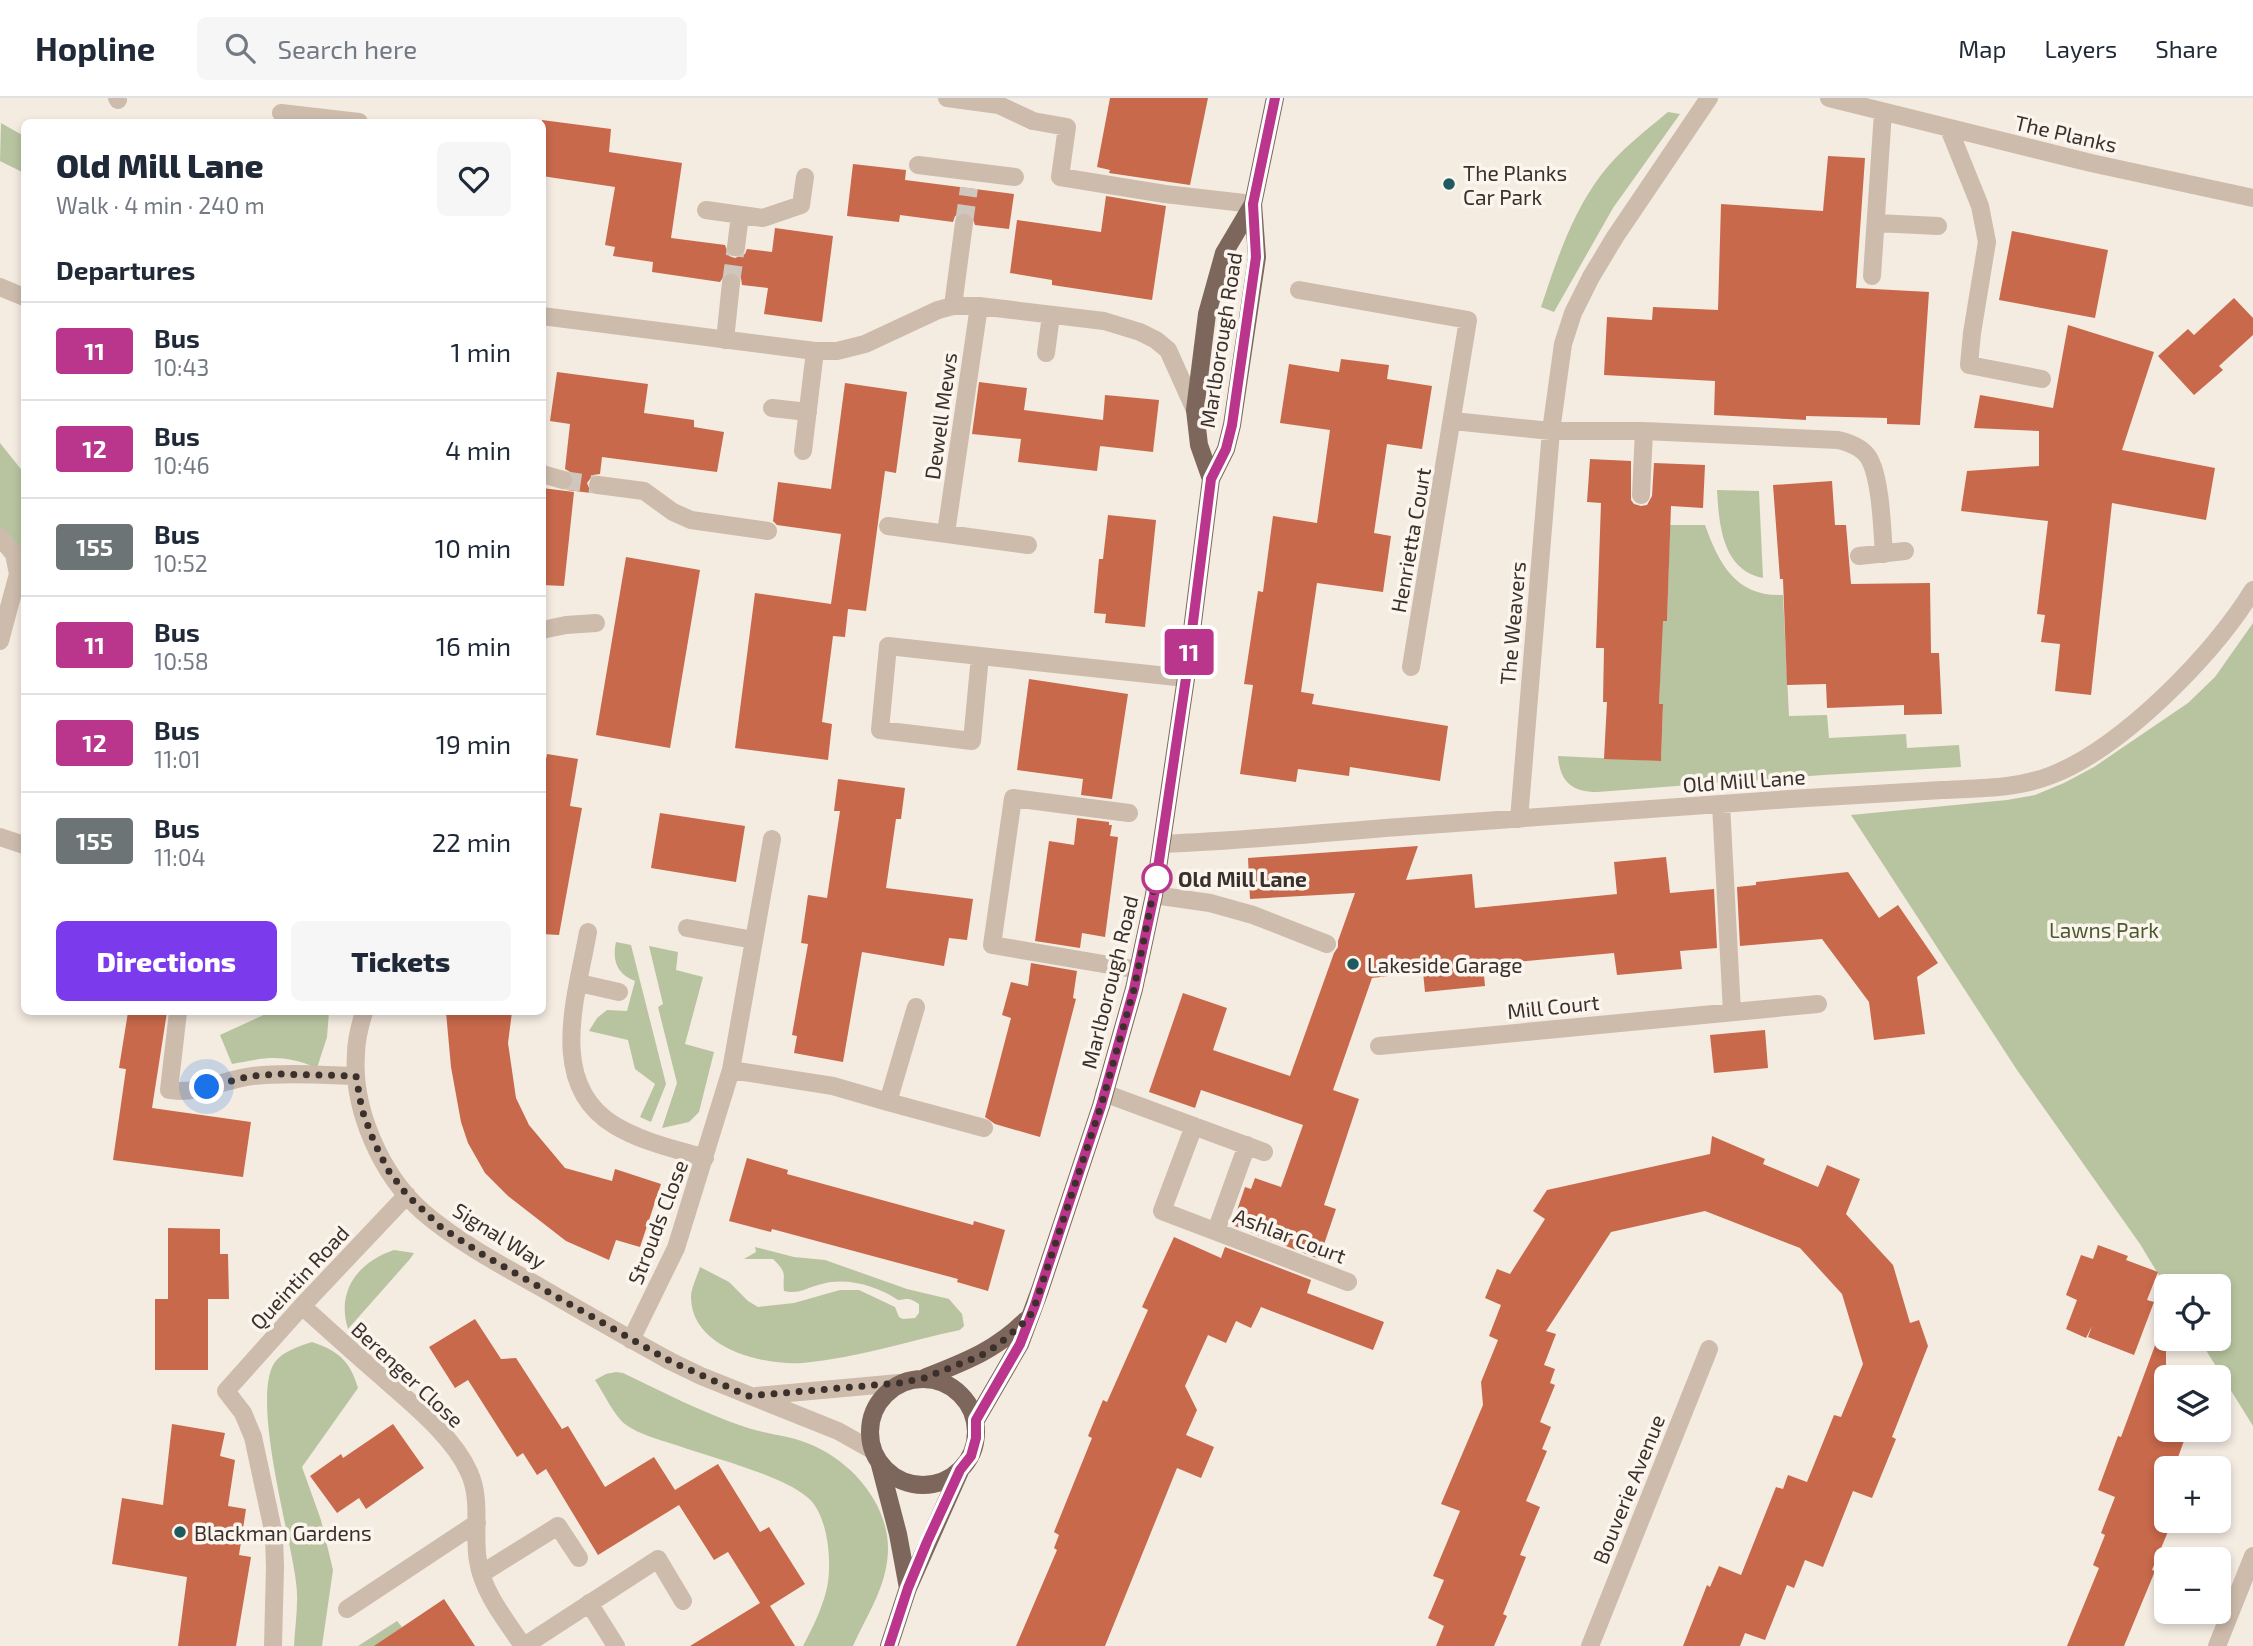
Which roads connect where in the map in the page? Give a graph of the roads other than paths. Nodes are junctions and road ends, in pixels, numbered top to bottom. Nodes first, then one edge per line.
1 (947, 98) edge
2 (1275, 98) edge
3 (1709, 98) edge
4 (1829, 98) edge
5 (1882, 112) junction
6 (281, 113) dead end
7 (333, 119) edge
8 (1950, 129) junction
9 (918, 164) dead end
10 (805, 177) dead end
11 (1015, 177) dead end
12 (2253, 198) edge
13 (1253, 204) junction
14 (706, 210) dead end
15 (740, 215) junction
16 (964, 223) tunnel mouth
17 (1876, 223) junction
18 (1938, 226) dead end
19 (736, 247) tunnel mouth
20 (1872, 276) dead end
21 (731, 283) tunnel mouth
22 (0, 287) edge
23 (1299, 290) dead end
24 (21, 296) edge
25 (953, 306) junction
26 (979, 306) junction
27 (1051, 315) junction
28 (546, 317) edge
29 (725, 340) junction
30 (815, 351) junction
31 (1046, 353) dead end
32 (2042, 379) dead end
33 (772, 408) dead end
34 (1195, 410) junction
35 (808, 412) junction
36 (1453, 421) junction
37 (1551, 430) junction
38 (1644, 431) junction
39 (803, 451) dead end
40 (546, 475) edge
41 (1211, 479) junction
42 (563, 480) tunnel mouth
43 (598, 485) tunnel mouth
44 (1641, 495) dead end
45 (888, 526) dead end
46 (768, 531) dead end
47 (946, 533) junction
48 (0, 537) edge
49 (1028, 545) dead end
50 (1905, 551) dead end
51 (1884, 554) junction
52 (1859, 556) dead end
53 (2253, 590) edge
54 (596, 623) dead end
55 (546, 629) edge
56 (0, 642) edge
57 (980, 656) junction
58 (1411, 667) dead end
59 (1186, 678) junction
60 (1721, 804) junction
61 (1129, 813) dead end
62 (1519, 819) junction
63 (0, 837) edge
64 (772, 839) dead end
65 (21, 844) edge
66 (1162, 844) junction
67 (1154, 895) junction
68 (687, 928) dead end
69 (588, 932) dead end
70 (754, 940) junction
71 (1327, 944) dead end
72 (1139, 970) junction
73 (579, 983) junction
74 (619, 992) dead end
75 (1818, 1004) dead end
76 (916, 1007) dead end
77 (1732, 1012) junction
78 (178, 1015) edge
79 (363, 1015) edge
80 (1379, 1046) dead end
81 (732, 1070) junction
82 (356, 1076) junction
83 (1104, 1093) junction
84 (888, 1102) junction
85 (1194, 1126) junction
86 (984, 1128) dead end
87 (705, 1158) junction
88 (407, 1195) junction
89 (1216, 1231) junction
90 (1348, 1282) dead end
91 (302, 1306) junction
92 (1029, 1318) junction
93 (631, 1340) junction
94 (1709, 1349) dead end
95 (924, 1378) junction
96 (899, 1383) junction
97 (748, 1396) junction
98 (976, 1420) junction
99 (876, 1457) junction
100 (960, 1470) junction
101 (477, 1524) junction
102 (2253, 1556) edge
103 (579, 1558) dead end
104 (481, 1574) junction
105 (908, 1588) junction
106 (596, 1598) junction
107 (683, 1601) dead end
108 (347, 1609) dead end
109 (273, 1646) edge
110 (524, 1646) edge
111 (616, 1646) edge
112 (889, 1646) edge
113 (1590, 1646) edge
114 (2217, 1646) edge

1 - 13 street
2 - 13 main road, Marlborough Road
3 - 37 street, The Weavers
4 - 5 street, The Planks
5 - 8 street, The Planks
5 - 17 street
6 - 7 street
8 - 12 street, The Planks
8 - 32 street
9 - 11 street
10 - 15 street
13 - 34 main road, Marlborough Road
13 - 41 main road, Marlborough Road
14 - 15 street
15 - 19 street
16 - 25 street
17 - 18 street
17 - 20 street
21 - 29 street
22 - 24 street
23 - 36 street, Henrietta Court
25 - 26 street
25 - 30 street
26 - 27 street
26 - 47 street, Dewell Mews
27 - 31 street
27 - 34 street
28 - 29 street
29 - 30 street
30 - 35 street
33 - 35 street
34 - 41 main road, Marlborough Road
35 - 39 street
36 - 37 street
36 - 58 street, Henrietta Court
37 - 38 street
37 - 62 street, The Weavers
38 - 44 street
38 - 51 street
40 - 42 street
41 - 59 main road, Marlborough Road
43 - 46 street
45 - 47 street
47 - 49 street
48 - 56 street
50 - 51 street
51 - 52 street
53 - 60 street, Old Mill Lane
54 - 55 street
57 - 57 street
57 - 59 street
59 - 66 main road, Marlborough Road
60 - 62 street, Old Mill Lane
60 - 77 street
61 - 72 street
62 - 66 street, Old Mill Lane
63 - 65 street
64 - 70 street, Strouds Close
66 - 67 main road, Marlborough Road
67 - 71 street
67 - 72 main road, Marlborough Road
68 - 70 street
69 - 73 street, Strouds Close
70 - 81 street, Strouds Close
72 - 83 main road, Marlborough Road
73 - 74 street
73 - 87 street, Strouds Close
75 - 77 street, Mill Court
76 - 84 street
77 - 80 street, Mill Court
78 - 82 street
79 - 82 street, Signal Way
81 - 84 street
81 - 87 street, Strouds Close
82 - 88 street, Signal Way
83 - 85 street, Ashlar Court
83 - 92 main road, Marlborough Road
84 - 86 street
85 - 89 street, Ashlar Court
85 - 89 street, Ashlar Court
87 - 93 street, Strouds Close
88 - 91 street, Queintin Road
88 - 93 street, Signal Way
89 - 90 street, Ashlar Court
91 - 101 street, Berenger Close
91 - 109 street, Queintin Road
92 - 95 main road, Marlborough Road
92 - 98 main road, Marlborough Road
93 - 97 street, Signal Way
94 - 113 street, Bouverie Avenue
95 - 96 main road
95 - 98 main road
96 - 97 street, Signal Way
96 - 99 main road
97 - 99 street, Signal Way
98 - 100 main road
99 - 100 main road
99 - 105 main road
100 - 105 main road
101 - 104 street, Berenger Close
101 - 108 street
102 - 114 street
103 - 104 street
104 - 110 street, Berenger Close
105 - 112 main road
106 - 107 street, Berenger Close
106 - 110 street, Berenger Close
106 - 111 street

